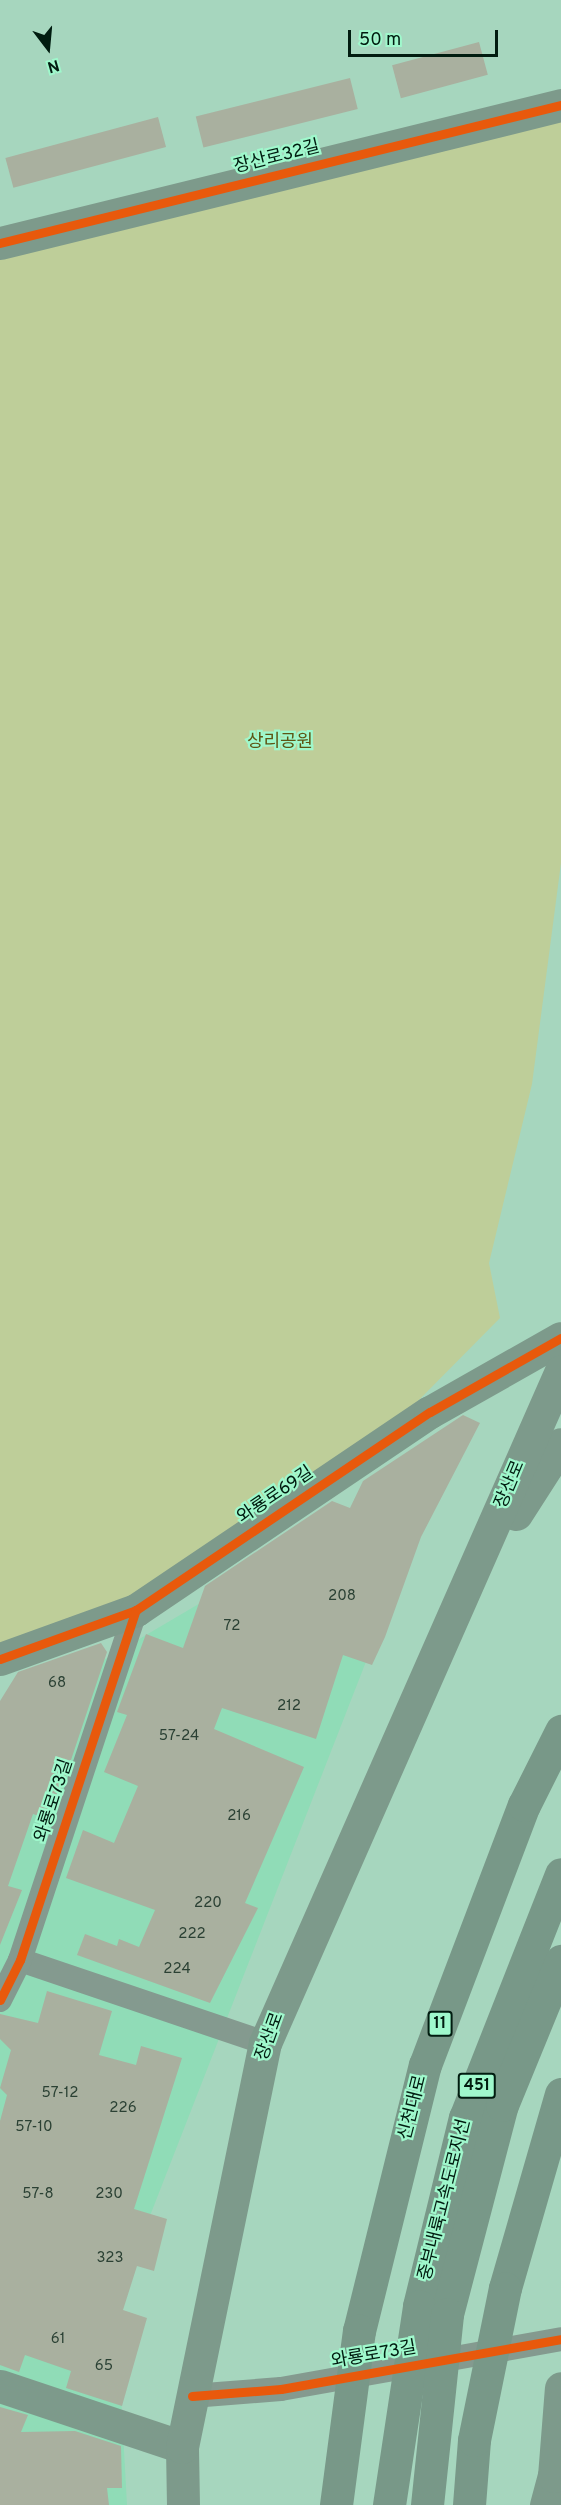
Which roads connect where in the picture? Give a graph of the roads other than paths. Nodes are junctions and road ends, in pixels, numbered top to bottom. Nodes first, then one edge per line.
1 (561, 105) edge
2 (0, 243) edge
3 (561, 1338) edge
4 (561, 1371) edge
5 (561, 1444) edge
6 (462, 1599) junction
7 (136, 1610) junction
8 (0, 1659) edge
9 (561, 1731) edge
10 (561, 1874) edge
11 (20, 1960) junction
12 (561, 1961) edge
13 (0, 2000) edge
14 (266, 2043) junction
15 (561, 2094) edge
16 (433, 2310) junction
17 (561, 2339) edge
18 (0, 2386) edge
19 (561, 2388) edge
20 (192, 2396) junction
21 (182, 2447) junction
22 (183, 2505) edge
23 (336, 2505) edge
24 (389, 2505) edge
25 (427, 2505) edge
26 (469, 2505) edge
27 (546, 2505) edge

1 - 2 main road, 장산로32길
3 - 7 main road, 와룡로69길
4 - 6 main road, 장산로
5 - 6 main road, 장산로
6 - 14 main road, 장산로
7 - 8 main road, 와룡로69길
7 - 11 street, 와룡로73길
9 - 23 highway, 신천대로 / 11, bridge
10 - 16 highway, 중부내륙고속도로지선 / 451
11 - 13 street, 와룡로73길
11 - 14 street
12 - 16 highway, 중부내륙고속도로지선 / 451
14 - 20 main road, 장산로
15 - 26 highway, bridge
16 - 24 highway, 중부내륙고속도로지선 / 451, bridge
16 - 25 highway, 중부내륙고속도로지선 / 451, bridge
17 - 20 street, 와룡로73길
18 - 21 main road
19 - 27 main road
20 - 21 main road, 장산로
21 - 22 main road, 장산로

